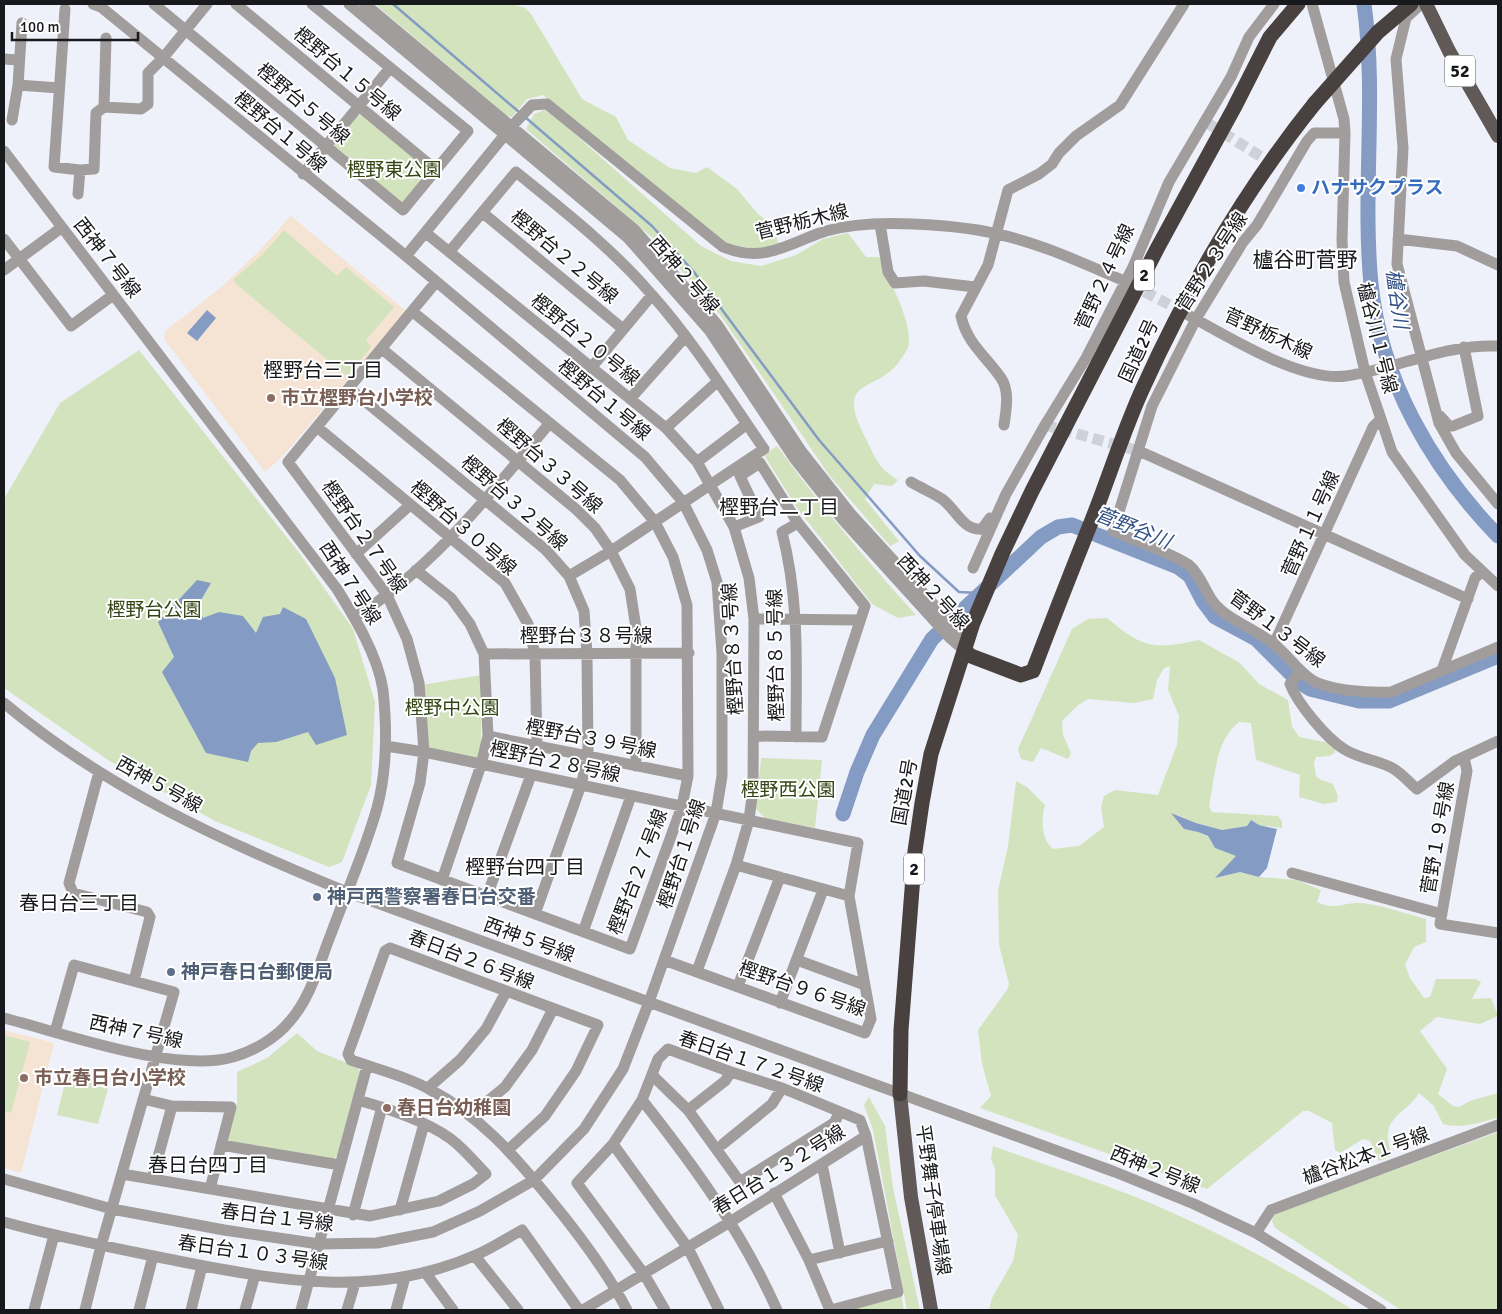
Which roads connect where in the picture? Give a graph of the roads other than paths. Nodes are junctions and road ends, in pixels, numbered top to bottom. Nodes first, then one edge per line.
1 (93, 4) edge
2 (154, 4) edge
3 (207, 4) edge
4 (236, 4) edge
5 (312, 4) edge
6 (349, 4) edge
7 (365, 4) edge
8 (1184, 4) edge
9 (1274, 4) edge
10 (1298, 4) edge
11 (1312, 4) edge
12 (1410, 4) edge
13 (1421, 4) edge
14 (1426, 4) edge
15 (65, 9) dead end
16 (22, 23) dead end
17 (186, 30) junction
18 (106, 38) dead end
19 (4, 58) edge
20 (164, 58) junction
21 (18, 60) junction
22 (390, 68) junction
23 (18, 85) junction
24 (58, 88) junction
25 (104, 107) junction
26 (357, 107) junction
27 (12, 120) dead end
28 (515, 123) junction
29 (1346, 133) junction
30 (1498, 136) edge
31 (326, 146) junction
32 (4, 151) edge
33 (80, 170) junction
34 (436, 170) junction
35 (303, 174) junction
36 (78, 194) dead end
37 (483, 213) junction
38 (880, 224) junction
39 (61, 228) junction
40 (426, 232) junction
41 (997, 234) junction
42 (4, 239) edge
43 (1398, 239) junction
44 (450, 250) junction
45 (406, 256) junction
46 (20, 259) junction
47 (1498, 266) edge
48 (4, 270) edge
49 (1122, 280) tunnel mouth
50 (436, 282) junction
51 (975, 287) junction
52 (113, 295) junction
53 (652, 295) junction
54 (413, 312) junction
55 (1192, 317) junction
56 (623, 329) junction
57 (685, 337) junction
58 (1498, 346) edge
59 (1464, 347) junction
60 (382, 349) junction
61 (1421, 356) junction
62 (591, 368) junction
63 (1365, 372) junction
64 (718, 382) junction
65 (349, 388) junction
66 (630, 399) junction
67 (1436, 411) junction
68 (1380, 419) junction
69 (550, 424) junction
70 (747, 424) junction
71 (1004, 425) dead end
72 (317, 427) junction
73 (666, 428) junction
74 (1139, 451) junction
75 (518, 462) junction
76 (697, 462) junction
77 (911, 482) dead end
78 (710, 484) junction
79 (486, 500) junction
80 (683, 502) junction
81 (1498, 504) edge
82 (410, 505) junction
83 (1001, 506) junction
84 (655, 522) junction
85 (798, 523) junction
86 (734, 527) junction
87 (1113, 531) joint
88 (1325, 535) junction
89 (451, 539) junction
90 (611, 551) junction
91 (356, 554) junction
92 (973, 568) dead end
93 (416, 570) junction
94 (1482, 571) junction
95 (568, 576) junction
96 (1498, 586) edge
97 (387, 595) junction
98 (1468, 599) junction
99 (354, 617) junction
100 (754, 619) junction
101 (797, 619) junction
102 (860, 620) junction
103 (1274, 644) junction
104 (1498, 647) edge
105 (965, 651) junction
106 (689, 653) junction
107 (484, 654) junction
108 (535, 654) junction
109 (587, 654) junction
110 (637, 654) junction
111 (1442, 670) junction
112 (1301, 671) junction
113 (4, 703) edge
114 (488, 736) junction
115 (754, 736) junction
116 (796, 737) junction
117 (1498, 741) edge
118 (386, 746) junction
119 (537, 746) junction
120 (424, 752) junction
121 (588, 757) junction
122 (1464, 757) junction
123 (481, 765) junction
124 (636, 766) junction
125 (99, 772) junction
126 (531, 775) junction
127 (688, 776) junction
128 (582, 785) junction
129 (631, 796) junction
130 (682, 806) junction
131 (716, 813) junction
132 (750, 820) junction
133 (736, 865) junction
134 (1292, 873) dead end
135 (780, 877) junction
136 (442, 880) junction
137 (822, 890) junction
138 (347, 892) junction
139 (487, 896) junction
140 (849, 896) junction
141 (535, 914) junction
142 (1441, 919) junction
143 (584, 932) junction
144 (1498, 933) edge
145 (664, 960) junction
146 (797, 960) junction
147 (697, 971) junction
148 (134, 981) junction
149 (864, 985) junction
150 (738, 986) junction
151 (506, 992) junction
152 (649, 1002) junction
153 (780, 1003) junction
154 (553, 1009) junction
155 (4, 1018) edge
156 (55, 1032) junction
157 (156, 1058) junction
158 (367, 1066) junction
159 (731, 1072) junction
160 (652, 1075) junction
161 (428, 1088) junction
162 (782, 1088) junction
163 (900, 1094) junction
164 (143, 1099) junction
165 (358, 1100) junction
166 (642, 1100) junction
167 (172, 1106) junction
168 (382, 1107) junction
169 (688, 1110) junction
170 (840, 1112) junction
171 (471, 1115) junction
172 (424, 1124) junction
173 (1498, 1125) edge
174 (866, 1136) junction
175 (613, 1144) junction
176 (723, 1144) dead end
177 (221, 1145) junction
178 (508, 1149) junction
179 (822, 1164) junction
180 (340, 1165) junction
181 (122, 1174) junction
182 (4, 1179) edge
183 (152, 1179) junction
184 (534, 1180) junction
185 (210, 1189) junction
186 (774, 1193) junction
187 (329, 1208) junction
188 (112, 1209) junction
189 (400, 1210) junction
190 (353, 1215) junction
191 (4, 1222) edge
192 (730, 1222) junction
193 (1256, 1233) junction
194 (54, 1235) junction
195 (888, 1241) junction
196 (319, 1244) junction
197 (101, 1246) junction
198 (688, 1248) junction
199 (840, 1252) junction
200 (153, 1256) junction
201 (475, 1256) junction
202 (809, 1260) junction
203 (202, 1266) junction
204 (425, 1272) junction
205 (644, 1274) junction
206 (254, 1275) junction
207 (405, 1277) junction
208 (309, 1282) junction
209 (355, 1283) junction
210 (617, 1291) junction
211 (34, 1310) edge
212 (85, 1310) edge
213 (139, 1310) edge
214 (191, 1310) edge
215 (246, 1310) edge
216 (302, 1310) edge
217 (348, 1310) edge
218 (396, 1310) edge
219 (453, 1310) edge
220 (518, 1310) edge
221 (581, 1310) edge
222 (627, 1310) edge
223 (666, 1310) edge
224 (719, 1310) edge
225 (777, 1310) edge
226 (830, 1310) edge
227 (931, 1310) edge
228 (1381, 1310) edge

1 - 20 street, 樫野台１号線
2 - 17 street, 樫野台５号線
3 - 17 street
4 - 26 street, 樫野台１５号線
5 - 22 street, 樫野台５号線
6 - 28 street, 西神２号線
7 - 28 street, 西神２号線
8 - 41 street
9 - 83 street, 菅野２４号線
10 - 105 highway, 国道2号 / 2
11 - 29 street, 櫨谷川１号線
12 - 105 highway, 国道2号, bridge
13 - 43 street
14 - 30 main road, 52
15 - 24 street
16 - 21 street
17 - 20 street
17 - 31 street, 樫野台５号線
18 - 25 street
19 - 21 street
20 - 25 street
20 - 35 street, 樫野台１号線
21 - 23 street
22 - 26 street
22 - 34 street, 樫野台５号線
23 - 24 street
23 - 27 street
24 - 33 street
25 - 33 street
26 - 31 street
26 - 34 street, 樫野台１５号線
28 - 38 street, 菅野栃木線
28 - 40 street
28 - 105 street, 西神２号線
29 - 55 street, 菅野２３号線
29 - 63 street, 櫨谷川１号線
31 - 34 street, 樫野台５号線
31 - 35 street
32 - 39 street, 西神７号線
33 - 36 street
35 - 45 street, 樫野台１号線
37 - 44 street
37 - 53 street
37 - 56 street, 樫野台２２号線
38 - 41 street, 菅野栃木線
38 - 51 street
39 - 46 street
39 - 52 street, 西神７号線
40 - 44 street, 樫野台２０号線
40 - 45 street
41 - 49 street, 菅野栃木線
41 - 51 street
42 - 46 street
43 - 47 street
43 - 61 street
44 - 62 street, 樫野台２０号線
45 - 50 street, 樫野台１号線
46 - 48 street
46 - 52 street
50 - 54 street, 樫野台２７号線
50 - 80 street, 樫野台１号線
51 - 71 street
52 - 99 street, 西神７号線
53 - 56 street
53 - 57 street
54 - 60 street, 樫野台２７号線
54 - 69 street, 樫野台２７号線
55 - 63 street, 菅野栃木線
55 - 74 street, 菅野２３号線
56 - 62 street
57 - 64 street
57 - 66 street
58 - 59 street
59 - 61 street
59 - 67 street
60 - 65 street, 樫野台２７号線
60 - 75 street, 樫野台３３号線
61 - 63 street, 菅野栃木線
61 - 67 street
62 - 66 street, 樫野台２０号線
63 - 68 street, 櫨谷川１号線
64 - 70 street
64 - 73 street
65 - 72 street, 樫野台２７号線
65 - 79 street, 樫野台３２号線
66 - 73 street, 樫野台２０号線
67 - 81 street
68 - 88 street, 菅野１１号線
68 - 94 street, 櫨谷川１号線
69 - 75 street
69 - 84 street, 樫野台２７号線
70 - 76 street
70 - 78 street
72 - 82 street, 樫野台３０号線
72 - 91 street, 樫野台２７号線
73 - 76 street, 樫野台２０号線
74 - 87 street, 菅野２３号線
74 - 88 street
75 - 79 street
75 - 90 street, 樫野台３３号線
76 - 78 street, 樫野台２０号線
77 - 83 street
78 - 80 street
78 - 86 street, 樫野台８３号線
79 - 89 street
79 - 95 street, 樫野台３２号線
80 - 84 street
80 - 131 street, 樫野台１号線
82 - 89 street, 樫野台３０号線
82 - 91 street
83 - 92 street, 菅野２４号線
84 - 90 street
84 - 106 street, 樫野台２７号線
85 - 86 street
85 - 101 street, 樫野台８５号線
85 - 102 street
86 - 100 street, 樫野台８３号線
87 - 103 street, 菅野１３号線
88 - 98 street
88 - 103 street, 菅野１１号線
89 - 93 street
89 - 108 street, 樫野台３０号線
90 - 95 street
90 - 110 street, 樫野台３３号線
91 - 97 street, 樫野台２７号線
93 - 97 street
93 - 107 street
94 - 96 street, 櫨谷川１号線
94 - 98 street
95 - 109 street, 樫野台３２号線
97 - 99 street
97 - 120 street, 樫野台２７号線
98 - 111 street
99 - 118 street, 西神７号線
100 - 101 street
100 - 115 street, 樫野台８３号線
101 - 102 street
101 - 116 street, 樫野台８５号線
102 - 116 street
103 - 112 street, 菅野１３号線
104 - 111 street, 菅野１３号線
105 - 163 highway, 国道2号 / 2
106 - 110 street, 樫野台３８号線
106 - 127 street, 樫野台２７号線
107 - 108 street, 樫野台３８号線
107 - 114 street
108 - 109 street, 樫野台３８号線
108 - 119 street, 樫野台３０号線
109 - 110 street, 樫野台３８号線
109 - 121 street, 樫野台３２号線
110 - 124 street, 樫野台３３号線
111 - 112 street, 菅野１３号線
112 - 122 street
113 - 125 street, 西神５号線
114 - 119 street, 樫野台３９号線
114 - 123 street
115 - 116 street
115 - 132 street, 樫野台８３号線
117 - 122 street
118 - 120 street, 樫野台２８号線
118 - 138 street, 西神７号線
119 - 121 street, 樫野台３９号線
120 - 123 street, 樫野台２８号線
120 - 136 street, 樫野台２７号線
121 - 124 street, 樫野台３９号線
121 - 128 street, 樫野台３２号線
122 - 142 street, 菅野１９号線
123 - 126 street, 樫野台２８号線
123 - 136 street
124 - 127 street, 樫野台３９号線
125 - 138 street, 西神５号線
125 - 148 street
126 - 128 street, 樫野台２８号線
126 - 139 street
127 - 130 street, 樫野台２７号線
128 - 129 street, 樫野台２８号線
128 - 141 street, 樫野台３２号線
129 - 130 street, 樫野台２８号線
129 - 143 street
130 - 131 street, 樫野台２８号線
130 - 143 street, 樫野台２７号線
131 - 132 street, 樫野台９６号線
131 - 145 street, 樫野台１号線
132 - 133 street
132 - 140 street, 樫野台９６号線
133 - 135 street
133 - 147 street
134 - 142 street
135 - 137 street
135 - 150 street
136 - 139 street, 樫野台２７号線
137 - 140 street
137 - 146 street
138 - 152 street, 西神５号線
138 - 157 street, 西神７号線
139 - 141 street, 樫野台２７号線
140 - 149 street, 樫野台９６号線
141 - 143 street, 樫野台２７号線
142 - 144 street
145 - 147 street, 樫野台９６号線
145 - 152 street, 樫野台１号線
146 - 149 street
146 - 153 street
147 - 150 street, 樫野台９６号線
148 - 156 street
148 - 157 street
149 - 153 street, 樫野台９６号線
150 - 153 street, 樫野台９６号線
151 - 154 street, 春日台２６号線
151 - 158 street, 春日台２６号線
151 - 161 street
152 - 163 street, 西神５号線
152 - 184 street, 春日台１号線
154 - 171 street
154 - 178 street, 春日台２６号線
155 - 156 street, 西神７号線
156 - 157 street, 西神７号線
157 - 164 street
158 - 161 street, 春日台２６号線
158 - 165 street
159 - 160 street, 春日台１７２号線
159 - 162 street, 春日台１７２号線
159 - 169 street
160 - 166 street, 春日台１７２号線
160 - 169 street
161 - 171 street, 春日台２６号線
162 - 170 street, 春日台１７２号線
162 - 176 street
163 - 193 street, 西神２号線
163 - 227 main road, 平野舞子停車場線
164 - 167 street
164 - 181 street
165 - 168 street
165 - 180 street
166 - 175 street, 春日台１７２号線
166 - 192 street
167 - 177 street
167 - 183 street
168 - 172 street
168 - 190 street
169 - 170 street
170 - 174 street, 春日台１７２号線
171 - 178 street, 春日台２６号線
172 - 189 street
172 - 189 street
173 - 193 street, 櫨谷松本１号線
174 - 179 street, 春日台１３２号線
174 - 195 street, 春日台１３２号線
175 - 198 street
175 - 205 street, 春日台１７２号線
177 - 180 street
177 - 185 street
178 - 184 street, 春日台２６号線
179 - 186 street, 春日台１３２号線
179 - 199 street
180 - 187 street
181 - 183 street
181 - 188 street
182 - 188 street, 春日台１号線
183 - 185 street
184 - 196 street, 春日台１号線
184 - 210 street, 春日台２６号線
185 - 187 street
186 - 192 street, 春日台１３２号線
186 - 202 street
187 - 190 street
187 - 196 street
188 - 196 street, 春日台１号線
188 - 197 street
189 - 190 street
191 - 194 street, 春日台１０３号線
192 - 198 street, 春日台１３２号線
192 - 225 street
193 - 228 street, 西神２号線
194 - 197 street, 春日台１０３号線
194 - 211 street
195 - 199 street
195 - 226 street, 春日台１３２号線
196 - 208 street
197 - 200 street, 春日台１０３号線
197 - 212 street
198 - 205 street, 春日台１３２号線
198 - 224 street
199 - 202 street
200 - 203 street, 春日台１０３号線
200 - 213 street
201 - 204 street, 春日台１０３号線
201 - 220 street
201 - 221 street, 春日台１０３号線
202 - 226 street
203 - 206 street, 春日台１０３号線
203 - 214 street
204 - 207 street, 春日台１０３号線
204 - 219 street
205 - 210 street, 春日台１３２号線
205 - 223 street
206 - 208 street, 春日台１０３号線
206 - 215 street
207 - 209 street, 春日台１０３号線
207 - 218 street
208 - 209 street, 春日台１０３号線
208 - 216 street
209 - 217 street
210 - 221 street, 春日台１３２号線
210 - 222 street, 春日台２６号線

